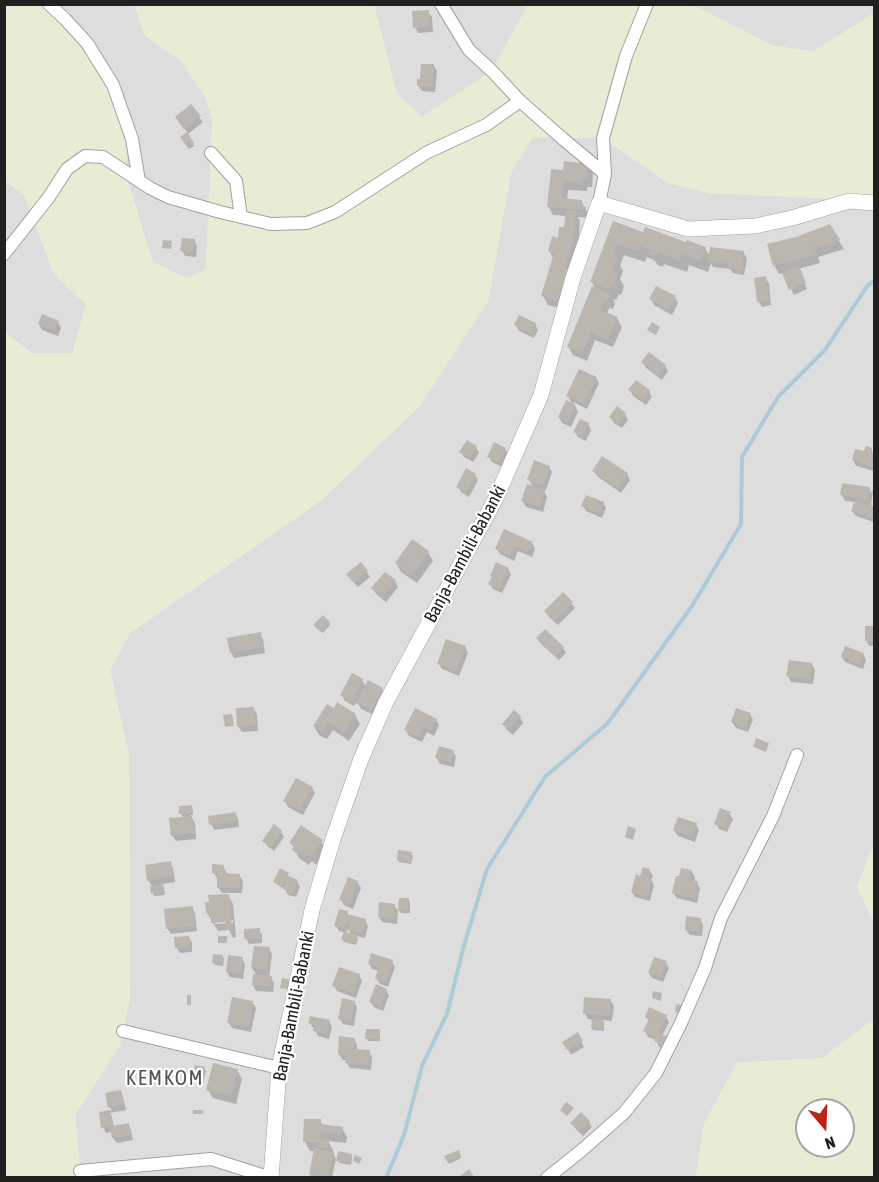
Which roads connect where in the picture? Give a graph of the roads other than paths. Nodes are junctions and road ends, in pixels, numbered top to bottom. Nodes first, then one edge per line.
1 (49, 4) edge
2 (441, 4) edge
3 (647, 4) edge
4 (520, 101) junction
5 (211, 153) dead end
6 (605, 174) junction
7 (139, 181) junction
8 (599, 203) junction
9 (874, 203) edge
10 (241, 217) junction
11 (4, 254) edge
12 (797, 755) dead end
13 (123, 1031) dead end
14 (279, 1068) junction
15 (80, 1171) dead end
16 (271, 1178) edge
17 (548, 1178) edge

1 - 7 street
2 - 4 street
3 - 6 street
4 - 6 street
4 - 10 street
5 - 10 street
6 - 8 street
7 - 10 street
7 - 11 street
8 - 9 street
8 - 14 street, Banja-Bambili-Babanki
12 - 17 street
13 - 14 street
14 - 16 street, Banja-Bambili-Babanki
15 - 16 street

